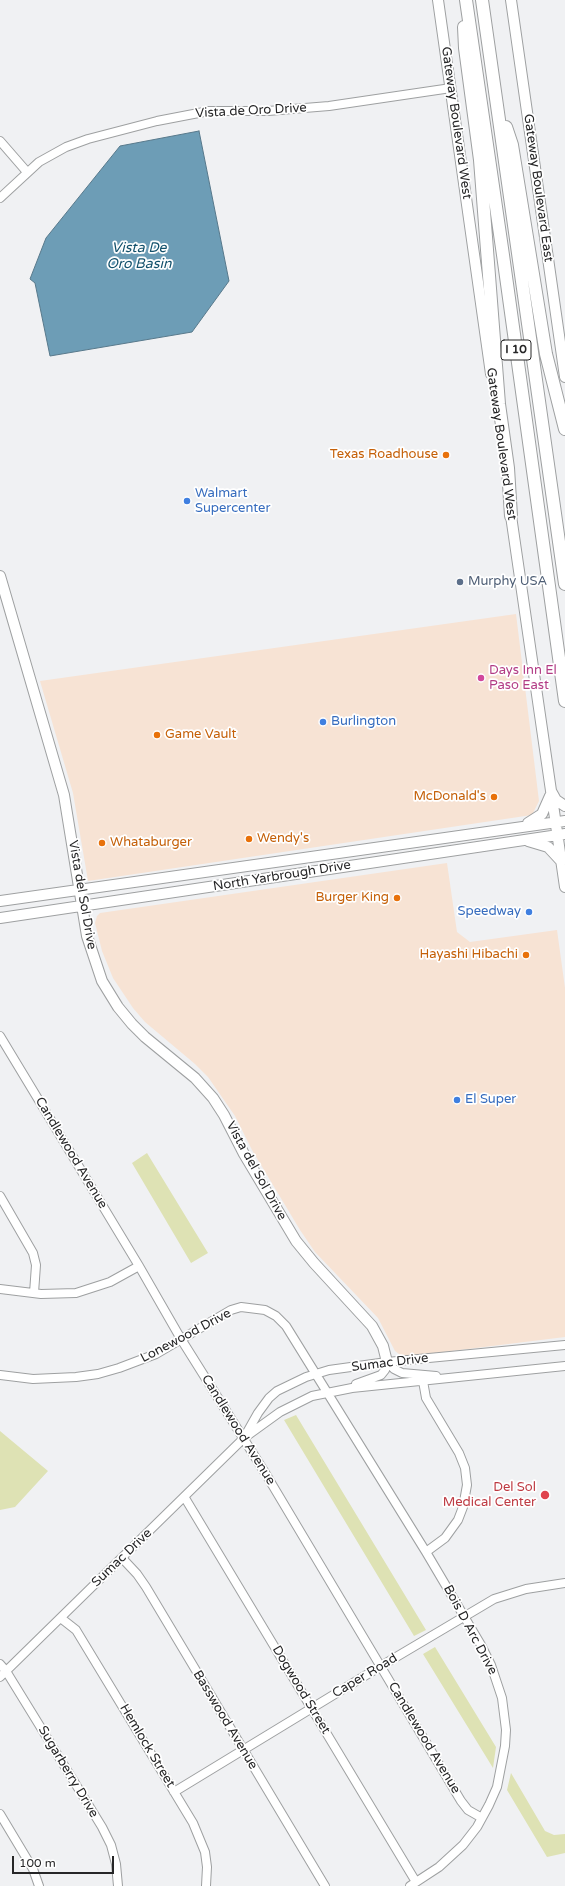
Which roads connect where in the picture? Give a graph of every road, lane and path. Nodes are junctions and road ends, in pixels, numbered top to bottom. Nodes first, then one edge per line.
1 (438, 0) edge
2 (464, 0) edge
3 (482, 0) edge
4 (511, 0) edge
5 (494, 86) junction
6 (451, 88) junction
7 (0, 141) edge
8 (27, 172) junction
9 (0, 198) edge
10 (564, 361) edge
11 (565, 377) edge
12 (565, 429) edge
13 (511, 516) junction
14 (0, 576) edge
15 (565, 584) edge
16 (565, 701) edge
17 (551, 792) junction
18 (565, 806) edge
19 (560, 821) edge
20 (523, 826) junction
21 (561, 835) edge
22 (524, 840) junction
23 (338, 852) junction
24 (563, 863) edge
25 (341, 867) junction
26 (565, 887) edge
27 (79, 889) junction
28 (0, 901) edge
29 (82, 906) junction
30 (0, 918) edge
31 (0, 1036) edge
32 (0, 1196) edge
33 (139, 1266) junction
34 (0, 1289) edge
35 (34, 1293) junction
36 (181, 1339) junction
37 (565, 1345) edge
38 (388, 1362) junction
39 (565, 1366) edge
40 (317, 1374) junction
41 (0, 1375) edge
42 (463, 1377) junction
43 (423, 1381) junction
44 (342, 1390) junction
45 (328, 1392) junction
46 (244, 1438) junction
47 (185, 1498) junction
48 (426, 1552) junction
49 (122, 1558) junction
50 (565, 1583) edge
51 (464, 1617) junction
52 (62, 1618) junction
53 (0, 1664) edge
54 (381, 1666) junction
55 (6, 1671) junction
56 (0, 1677) edge
57 (311, 1708) junction
58 (242, 1749) junction
59 (174, 1792) junction
60 (0, 1814) edge
61 (482, 1818) junction
62 (413, 1884) edge
63 (38, 1886) edge
64 (118, 1886) edge
65 (206, 1886) edge
66 (325, 1886) edge

1 - 6 main road, Gateway Boulevard West
2 - 13 highway
2 - 16 highway, I 10
3 - 5 highway, I 10
4 - 10 main road, Gateway Boulevard East
5 - 12 highway
5 - 15 highway, I 10
6 - 8 street, Vista de Oro Drive
6 - 13 main road, Gateway Boulevard West
7 - 8 street
8 - 9 street, Vista de Oro Drive
10 - 11 main road, Gateway Boulevard East
13 - 17 main road, Gateway Boulevard West
14 - 27 main road, Vista del Sol Drive
17 - 18 main road
17 - 19 main road, Gateway Boulevard West
17 - 20 main road
19 - 20 main road, North Yarbrough Drive
19 - 21 main road, Gateway Boulevard West
20 - 23 main road, North Yarbrough Drive
21 - 22 main road, North Yarbrough Drive
21 - 24 main road, Gateway Boulevard West
22 - 24 main road
22 - 25 main road, North Yarbrough Drive
23 - 25 main road
23 - 27 main road, North Yarbrough Drive
24 - 26 main road, Gateway Boulevard West
25 - 29 main road, North Yarbrough Drive
27 - 28 main road, North Yarbrough Drive
27 - 29 main road, Vista del Sol Drive
29 - 30 main road, North Yarbrough Drive
29 - 38 main road, Vista del Sol Drive
31 - 33 street, Candlewood Avenue
32 - 35 street
33 - 35 street
33 - 36 street, Candlewood Avenue
34 - 35 street
36 - 40 street, Lonewood Drive
36 - 41 street, Lonewood Drive
36 - 46 street, Candlewood Avenue
37 - 38 street, Sumac Drive
38 - 40 street, Sumac Drive
38 - 42 street
38 - 44 street
39 - 42 street, Sumac Drive
40 - 45 street, Lonewood Drive
40 - 46 street, Sumac Drive
42 - 43 street, Sumac Drive
43 - 44 street, Sumac Drive
43 - 48 street
44 - 45 street, Sumac Drive
45 - 46 street, Sumac Drive
45 - 48 street, Bois D Arc Drive
46 - 47 street, Sumac Drive
46 - 54 street, Candlewood Avenue
47 - 49 street, Sumac Drive
47 - 57 street, Dogwood Street
48 - 51 street, Bois D Arc Drive
49 - 52 street, Sumac Drive
49 - 58 street, Basswood Avenue
50 - 51 street, Caper Road
51 - 54 street, Caper Road
51 - 61 street, Bois D Arc Drive
52 - 55 street, Sumac Drive
52 - 59 street, Hemlock Street
53 - 55 street, Sugarberry Drive
54 - 57 street, Caper Road
54 - 61 street, Candlewood Avenue
55 - 56 street, Sumac Drive
55 - 64 street, Sugarberry Drive
57 - 58 street, Caper Road
57 - 62 street, Dogwood Street
58 - 59 street, Caper Road
58 - 66 street, Basswood Avenue
59 - 65 street, Hemlock Street
60 - 63 street
61 - 62 street, Bois D Arc Drive

